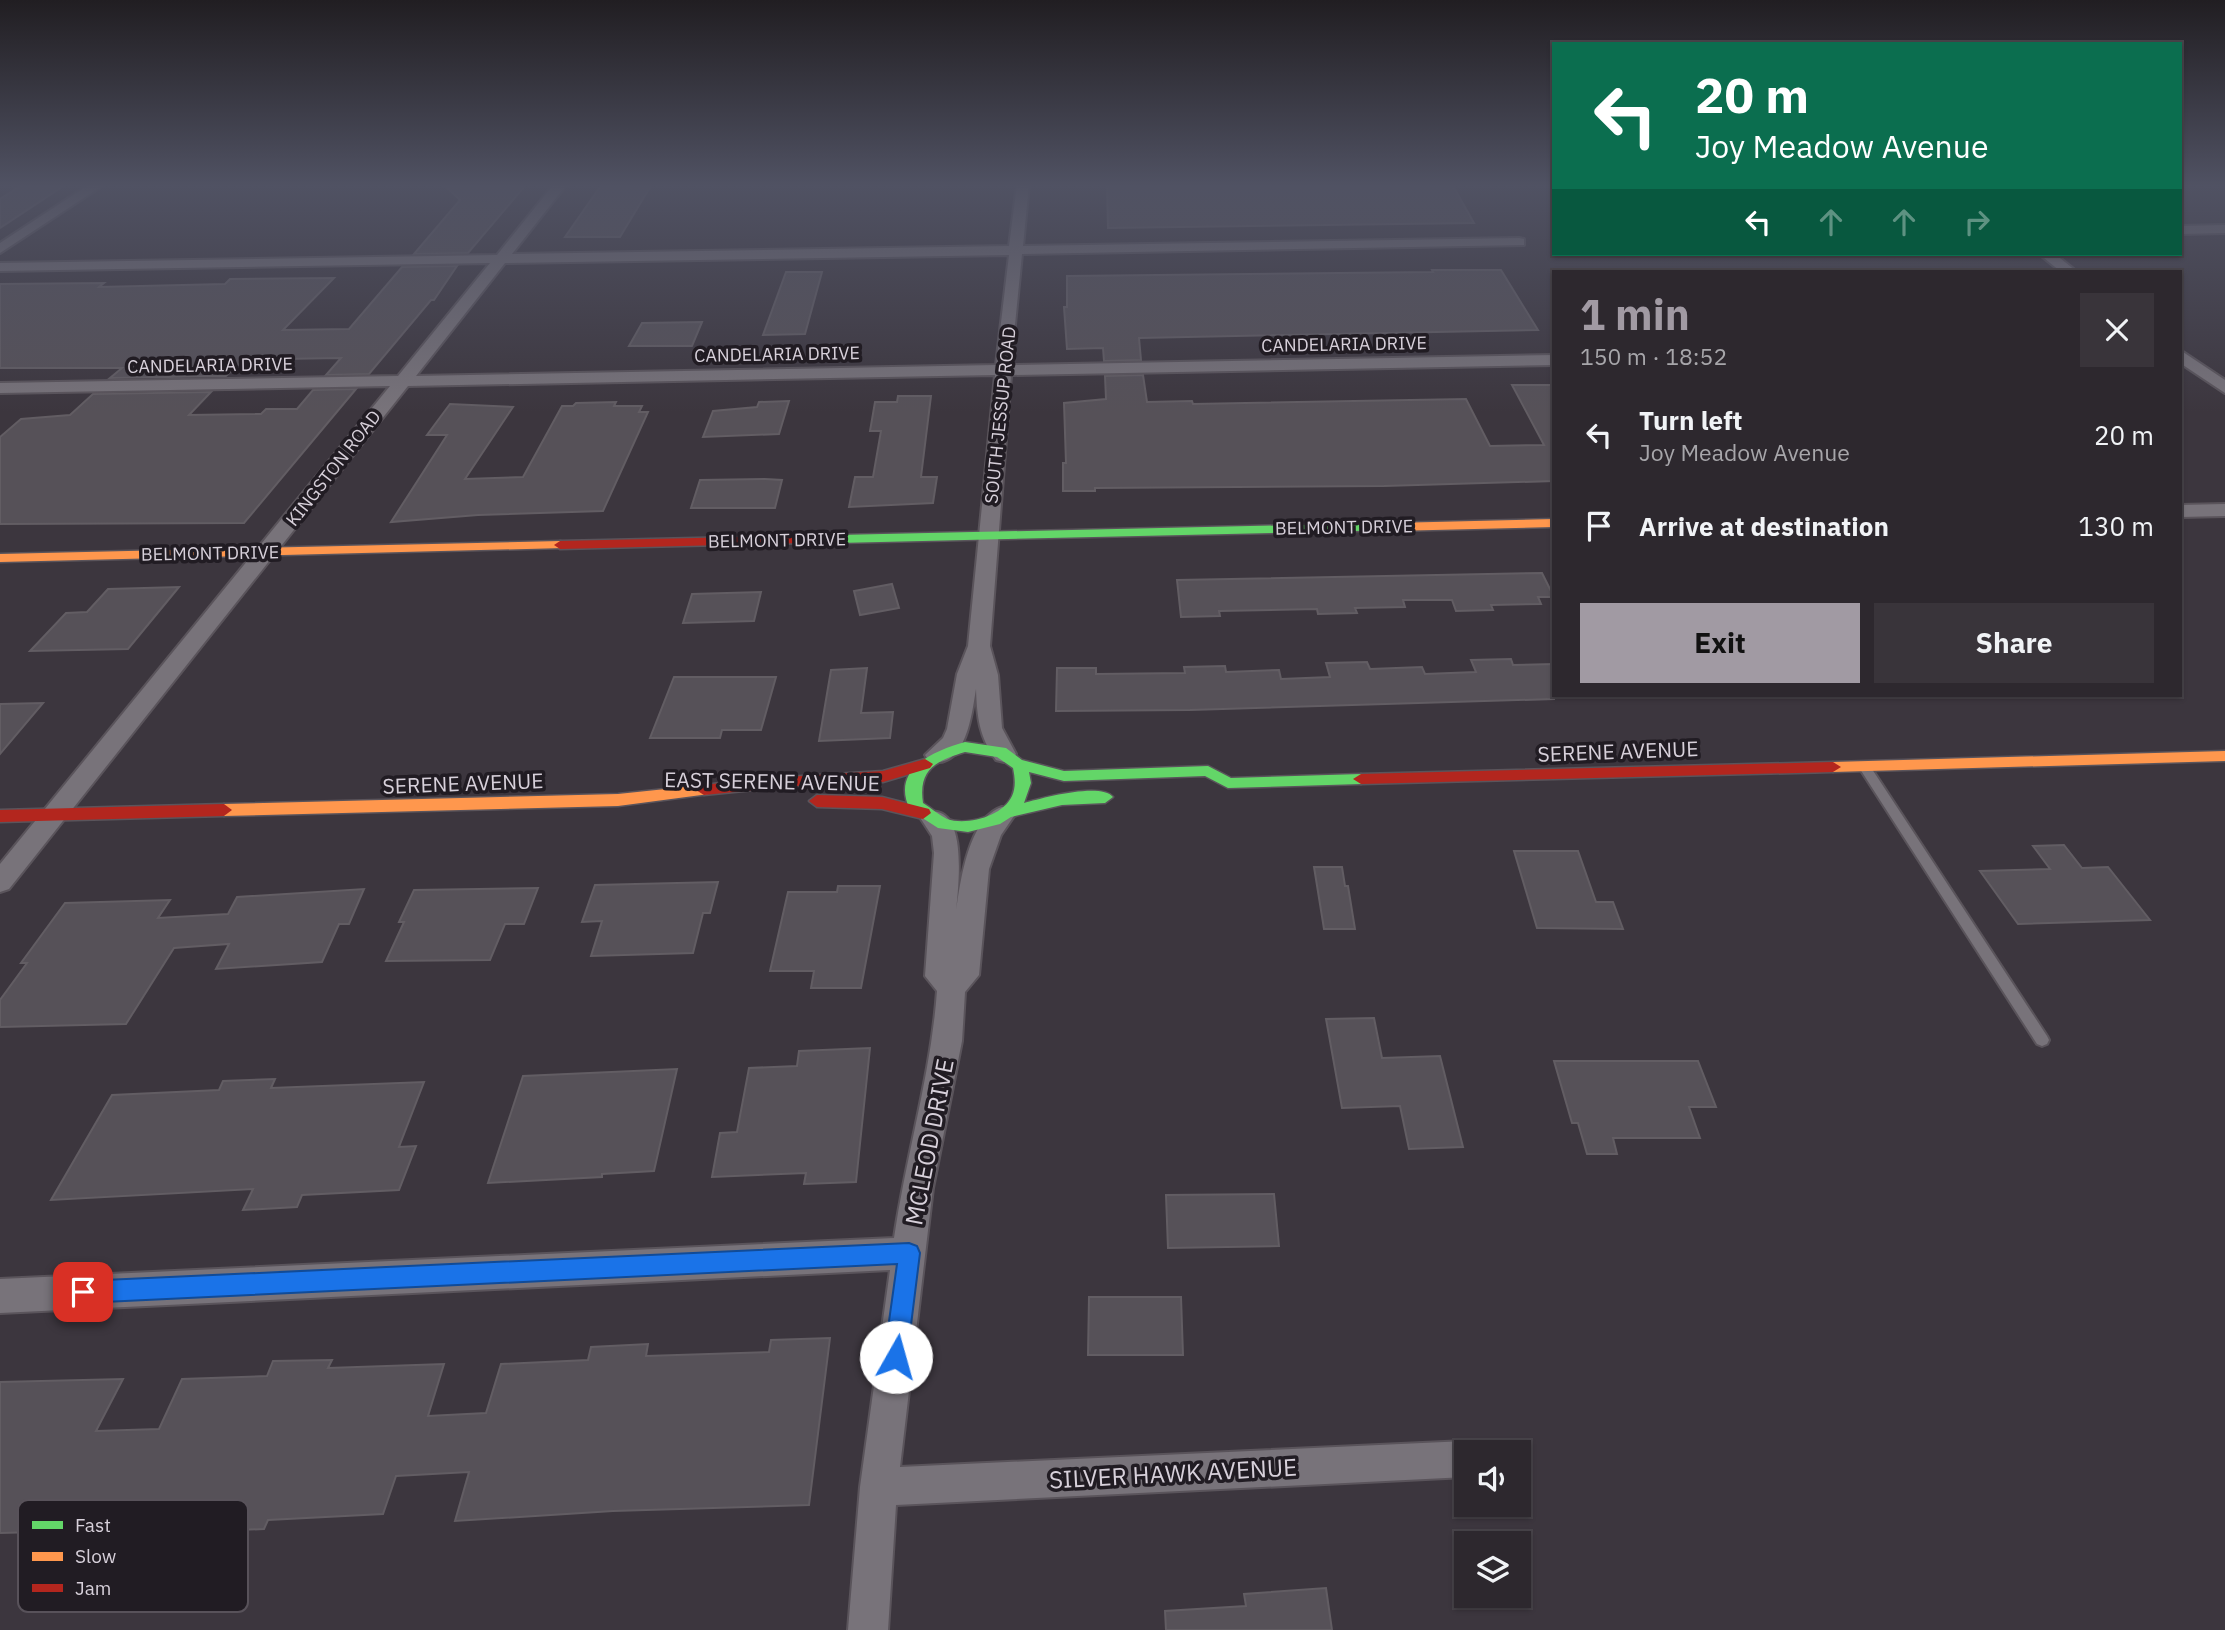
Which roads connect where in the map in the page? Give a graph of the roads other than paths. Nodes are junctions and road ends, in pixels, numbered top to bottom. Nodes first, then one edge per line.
1 (436, 260) edge
2 (502, 260) edge
3 (1016, 260) edge
4 (0, 267) edge
5 (2182, 356) edge
6 (1552, 360) edge
7 (1003, 370) junction
8 (403, 380) junction
9 (0, 388) edge
10 (2225, 388) edge
11 (2225, 510) edge
12 (2182, 511) edge
13 (1552, 523) edge
14 (988, 536) junction
15 (267, 552) junction
16 (0, 558) edge
17 (979, 646) junction
18 (2225, 756) edge
19 (1011, 759) junction
20 (931, 760) junction
21 (1864, 766) junction
22 (1228, 783) junction
23 (1212, 793) dead end
24 (1119, 797) dead end
25 (618, 800) junction
26 (797, 802) dead end
27 (733, 804) dead end
28 (56, 814) junction
29 (1005, 814) junction
30 (0, 816) edge
31 (928, 816) junction
32 (0, 881) edge
33 (951, 987) junction
34 (2042, 1040) dead end
35 (909, 1253) junction
36 (0, 1296) edge
37 (1454, 1460) edge
38 (879, 1487) junction
39 (868, 1630) edge

1 - 4 street
2 - 8 street, KINGSTON ROAD
3 - 7 street, SOUTH JESSUP ROAD
5 - 10 street
6 - 7 street, CANDELARIA DRIVE
7 - 8 street, CANDELARIA DRIVE
7 - 14 street, SOUTH JESSUP ROAD
8 - 9 street, CANDELARIA DRIVE
8 - 15 street, KINGSTON ROAD
11 - 12 street
13 - 14 street, BELMONT DRIVE
14 - 15 street, BELMONT DRIVE
14 - 17 street, SOUTH JESSUP ROAD
15 - 16 street, BELMONT DRIVE
15 - 28 street, KINGSTON ROAD
17 - 19 street, SOUTH JESSUP ROAD
17 - 20 street, SOUTH JESSUP ROAD
18 - 21 street, SERENE AVENUE
19 - 20 street
19 - 22 street, SERENE AVENUE
19 - 29 street
20 - 25 street, SERENE AVENUE
20 - 31 street
21 - 22 street, SERENE AVENUE
21 - 34 lane
22 - 23 street
24 - 29 street
25 - 27 street, EAST SERENE AVENUE
25 - 28 street, SERENE AVENUE
26 - 31 street, EAST SERENE AVENUE
28 - 30 street, SERENE AVENUE
28 - 32 street, KINGSTON ROAD
29 - 31 street
29 - 33 street, MCLEOD DRIVE
31 - 33 street, MCLEOD DRIVE
33 - 35 street, MCLEOD DRIVE
35 - 36 street
35 - 38 street, MCLEOD DRIVE
37 - 38 street, SILVER HAWK AVENUE
38 - 39 street, MCLEOD DRIVE

